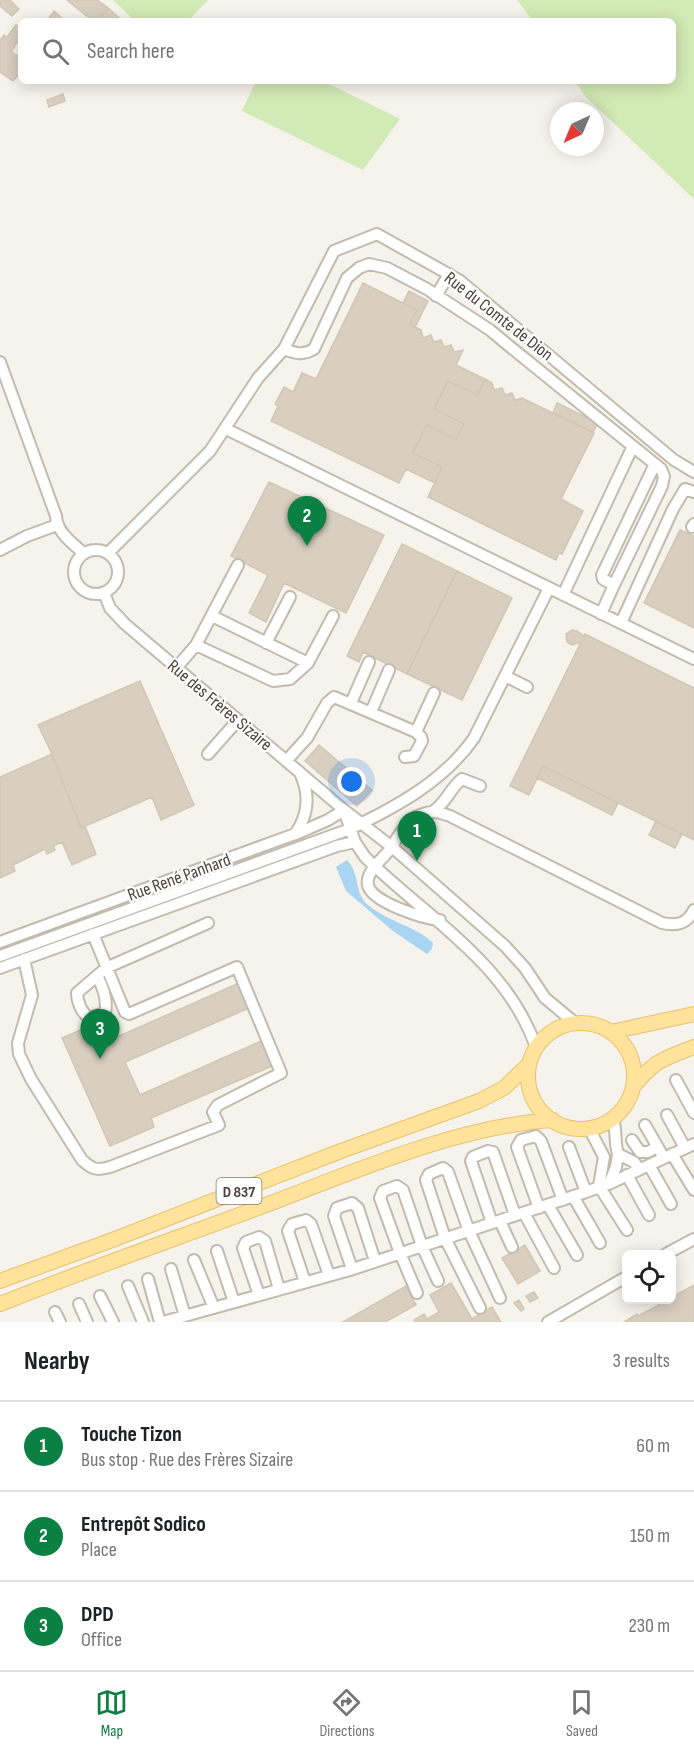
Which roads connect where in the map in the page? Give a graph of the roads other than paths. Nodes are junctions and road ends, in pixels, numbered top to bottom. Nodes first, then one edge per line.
1 (449, 274) junction
2 (436, 296) junction
3 (520, 330) junction
4 (508, 345) junction
5 (284, 349) junction
6 (0, 362) edge
7 (568, 371) junction
8 (557, 384) junction
9 (613, 409) junction
10 (604, 421) junction
11 (226, 429) junction
12 (633, 446) junction
13 (654, 464) junction
14 (694, 472) edge
15 (694, 492) edge
16 (57, 525) junction
17 (0, 550) edge
18 (108, 553) junction
19 (84, 554) junction
20 (238, 565) dead end
21 (614, 585) junction
22 (549, 588) junction
23 (104, 593) junction
24 (563, 595) junction
25 (290, 597) dead end
26 (601, 614) junction
27 (212, 616) junction
28 (333, 616) dead end
29 (621, 624) junction
30 (266, 643) junction
31 (196, 645) junction
32 (694, 659) edge
33 (369, 662) dead end
34 (308, 663) junction
35 (176, 668) junction
36 (389, 670) dead end
37 (505, 676) junction
38 (527, 687) dead end
39 (434, 693) dead end
40 (351, 703) junction
41 (371, 712) junction
42 (237, 720) junction
43 (416, 732) junction
44 (208, 754) dead end
45 (405, 757) dead end
46 (286, 761) junction
47 (299, 772) junction
48 (480, 786) dead end
49 (344, 810) junction
50 (431, 812) junction
51 (363, 823) junction
52 (350, 829) junction
53 (295, 834) junction
54 (355, 842) junction
55 (392, 847) junction
56 (375, 867) junction
57 (694, 910) edge
58 (440, 920) junction
59 (208, 923) dead end
60 (93, 934) junction
61 (0, 942) edge
62 (0, 956) edge
63 (24, 959) junction
64 (0, 968) edge
65 (107, 970) junction
66 (97, 976) dead end
67 (694, 1014) edge
68 (574, 1023) junction
69 (611, 1032) junction
70 (537, 1047) junction
71 (694, 1047) edge
72 (529, 1064) junction
73 (676, 1080) dead end
74 (633, 1087) junction
75 (694, 1113) edge
76 (667, 1115) dead end
77 (613, 1118) junction
78 (553, 1120) junction
79 (645, 1125) dead end
80 (589, 1128) junction
81 (632, 1140) dead end
82 (692, 1145) edge
83 (569, 1147) dead end
84 (657, 1147) junction
85 (618, 1154) junction
86 (668, 1156) junction
87 (604, 1157) junction
88 (616, 1167) junction
89 (644, 1167) junction
90 (625, 1176) junction
91 (604, 1185) junction
92 (694, 1191) edge
93 (586, 1192) junction
94 (568, 1198) junction
95 (671, 1204) dead end
96 (543, 1206) junction
97 (520, 1214) junction
98 (649, 1215) dead end
99 (496, 1222) junction
100 (627, 1230) dead end
101 (469, 1231) junction
102 (445, 1238) junction
103 (694, 1239) edge
104 (600, 1243) dead end
105 (422, 1246) junction
106 (512, 1247) dead end
107 (673, 1250) edge
108 (217, 1251) dead end
109 (400, 1253) junction
110 (577, 1255) dead end
111 (194, 1260) dead end
112 (375, 1261) junction
113 (554, 1268) dead end
114 (171, 1269) dead end
115 (352, 1269) junction
116 (329, 1275) junction
117 (148, 1279) dead end
118 (622, 1280) edge
119 (0, 1281) edge
120 (438, 1281) dead end
121 (305, 1282) junction
122 (128, 1286) dead end
123 (279, 1289) junction
124 (417, 1293) dead end
125 (259, 1295) junction
126 (100, 1296) dead end
127 (500, 1298) dead end
128 (234, 1302) junction
129 (0, 1304) edge
130 (80, 1304) dead end
131 (214, 1308) junction
132 (480, 1308) dead end
133 (185, 1316) junction
134 (87, 1322) edge
135 (113, 1322) edge
136 (143, 1322) edge
137 (162, 1322) edge
138 (548, 1322) edge

1 - 2 street
1 - 3 street, Rue du Comte de Dion
1 - 5 street, Rue du Comte de Dion
2 - 4 street
2 - 5 street
3 - 4 street
3 - 7 street, Rue du Comte de Dion
4 - 8 street
5 - 11 street, Rue du Comte de Dion
6 - 16 street
7 - 8 street
7 - 9 street, Rue du Comte de Dion
8 - 10 street
9 - 10 street
9 - 14 street, Rue du Comte de Dion
10 - 12 street
11 - 18 street, Rue du Comte de Dion
11 - 22 street
12 - 13 street
12 - 24 street
13 - 21 street
13 - 21 street
15 - 29 street
16 - 17 street
16 - 19 street
18 - 19 street
18 - 23 street
19 - 23 street
20 - 27 street
21 - 26 street
22 - 24 street
22 - 37 street
23 - 35 street, Rue des Frères Sizaire
24 - 26 street
25 - 30 street
26 - 29 street
27 - 30 street
27 - 31 street
28 - 34 street
29 - 32 street
30 - 34 street
31 - 34 street
31 - 35 street
33 - 40 street
35 - 42 street, Rue des Frères Sizaire
36 - 41 street
37 - 38 street
37 - 51 street
39 - 43 street
40 - 41 street
40 - 46 street
41 - 43 street
42 - 44 street
42 - 46 street, Rue des Frères Sizaire
43 - 45 street
46 - 47 street, Rue des Frères Sizaire
47 - 49 street, Rue des Frères Sizaire
47 - 53 street
48 - 50 street
49 - 51 street, Rue des Frères Sizaire
49 - 52 street
49 - 53 street, Rue René Panhard
50 - 55 street
50 - 57 street
51 - 52 street
51 - 55 street, Rue des Frères Sizaire
52 - 54 street
52 - 62 street
53 - 61 street, Rue René Panhard
54 - 56 street
54 - 60 street, Rue René Panhard
55 - 56 street
55 - 68 street, Rue des Frères Sizaire
56 - 58 street
56 - 58 street
58 - 70 street
59 - 65 street
60 - 63 street, Rue René Panhard
60 - 65 street
63 - 64 street, Rue René Panhard
63 - 65 street
65 - 66 street
67 - 69 main road
68 - 69 main road
68 - 70 main road
69 - 74 main road
70 - 72 main road
71 - 74 main road
72 - 78 main road
72 - 119 main road, D 837
73 - 75 street
74 - 77 main road
76 - 82 street
77 - 80 main road
77 - 85 street
78 - 80 main road
78 - 129 main road, D 837
79 - 84 street
80 - 87 street
81 - 84 street
82 - 86 street
83 - 93 street
84 - 86 street
85 - 88 street
85 - 89 street
86 - 89 street
86 - 92 street
87 - 88 street
87 - 91 street
88 - 90 street
88 - 91 street
89 - 90 street
89 - 95 street
90 - 91 street
90 - 98 street
91 - 93 street
91 - 100 street
93 - 94 street
94 - 96 street
94 - 96 street
94 - 104 street
96 - 97 street
96 - 110 street
97 - 99 street
97 - 99 street
97 - 113 street
99 - 101 street
99 - 106 street
101 - 102 street
101 - 102 street
101 - 127 street
102 - 105 street
102 - 132 street
103 - 107 street
105 - 109 street
105 - 109 street
105 - 120 street
108 - 128 street
109 - 112 street
109 - 124 street
111 - 131 street
112 - 115 street
112 - 115 street
114 - 133 street
115 - 116 street
116 - 121 street
116 - 121 street
117 - 137 street
118 - 138 street
121 - 123 street
122 - 136 street
123 - 125 street
123 - 125 street
125 - 128 street
126 - 135 street
128 - 131 street
130 - 134 street
131 - 133 street
133 - 137 street

